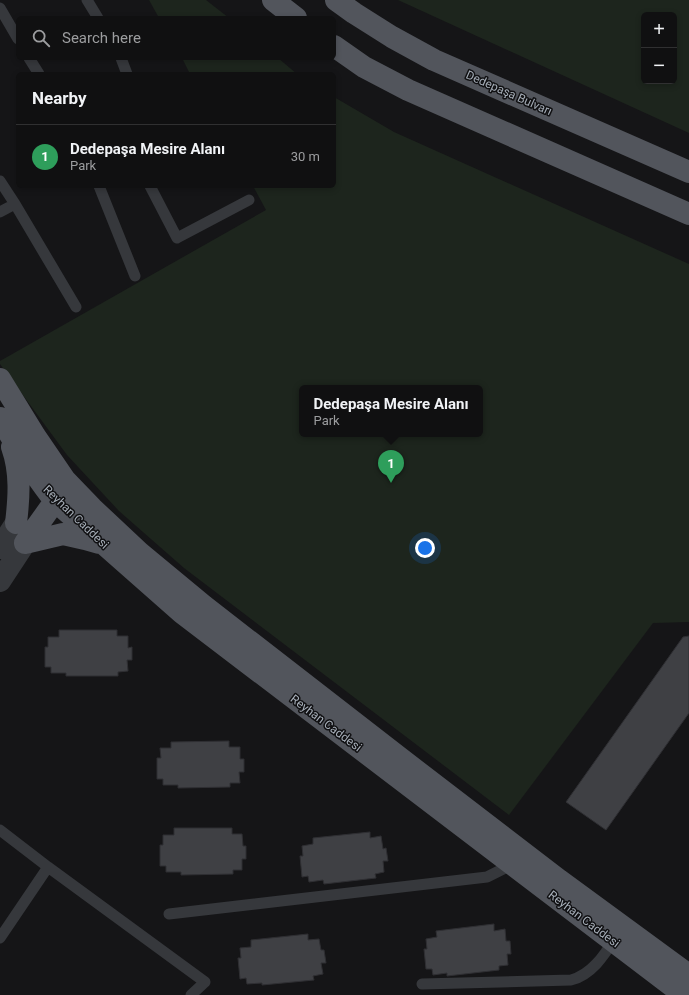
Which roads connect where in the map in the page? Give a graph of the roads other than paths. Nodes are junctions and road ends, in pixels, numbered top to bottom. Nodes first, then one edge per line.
1 (87, 0) edge
2 (273, 0) edge
3 (336, 0) edge
4 (0, 8) edge
5 (97, 16) edge
6 (293, 16) edge
7 (16, 36) edge
8 (336, 47) edge
9 (30, 60) edge
10 (122, 60) edge
11 (37, 72) edge
12 (126, 72) edge
13 (689, 172) edge
14 (0, 180) edge
15 (100, 188) edge
16 (151, 188) edge
17 (249, 200) dead end
18 (15, 204) junction
19 (0, 212) edge
20 (689, 214) edge
21 (135, 276) dead end
22 (76, 307) dead end
23 (0, 379) edge
24 (2, 422) edge
25 (65, 480) junction
26 (48, 493) junction
27 (16, 523) junction
28 (25, 543) junction
29 (104, 545) junction
30 (0, 548) edge
31 (0, 581) edge
32 (0, 830) edge
33 (520, 860) junction
34 (48, 867) junction
35 (169, 914) dead end
36 (618, 934) junction
37 (0, 938) edge
38 (689, 976) edge
39 (422, 984) dead end
40 (191, 995) edge
41 (684, 995) edge

1 - 5 lane
2 - 6 main road
3 - 13 main road, Dedepaşa Bulvarı
4 - 7 lane
8 - 20 main road
9 - 11 lane
10 - 12 lane
14 - 18 lane
15 - 21 lane
16 - 17 lane
18 - 19 lane
18 - 22 lane
23 - 25 main road, Reyhan Caddesi
24 - 26 main road, Reyhan Caddesi
24 - 27 main road
25 - 26 main road
25 - 33 main road, Reyhan Caddesi
26 - 27 main road
26 - 28 main road
26 - 29 main road, Reyhan Caddesi
27 - 30 street
28 - 29 main road
28 - 31 street
29 - 33 main road, Reyhan Caddesi
32 - 34 lane
33 - 35 lane
33 - 36 main road, Reyhan Caddesi
34 - 37 lane
34 - 40 lane
36 - 38 main road, Reyhan Caddesi
36 - 39 lane
36 - 41 main road, Reyhan Caddesi

